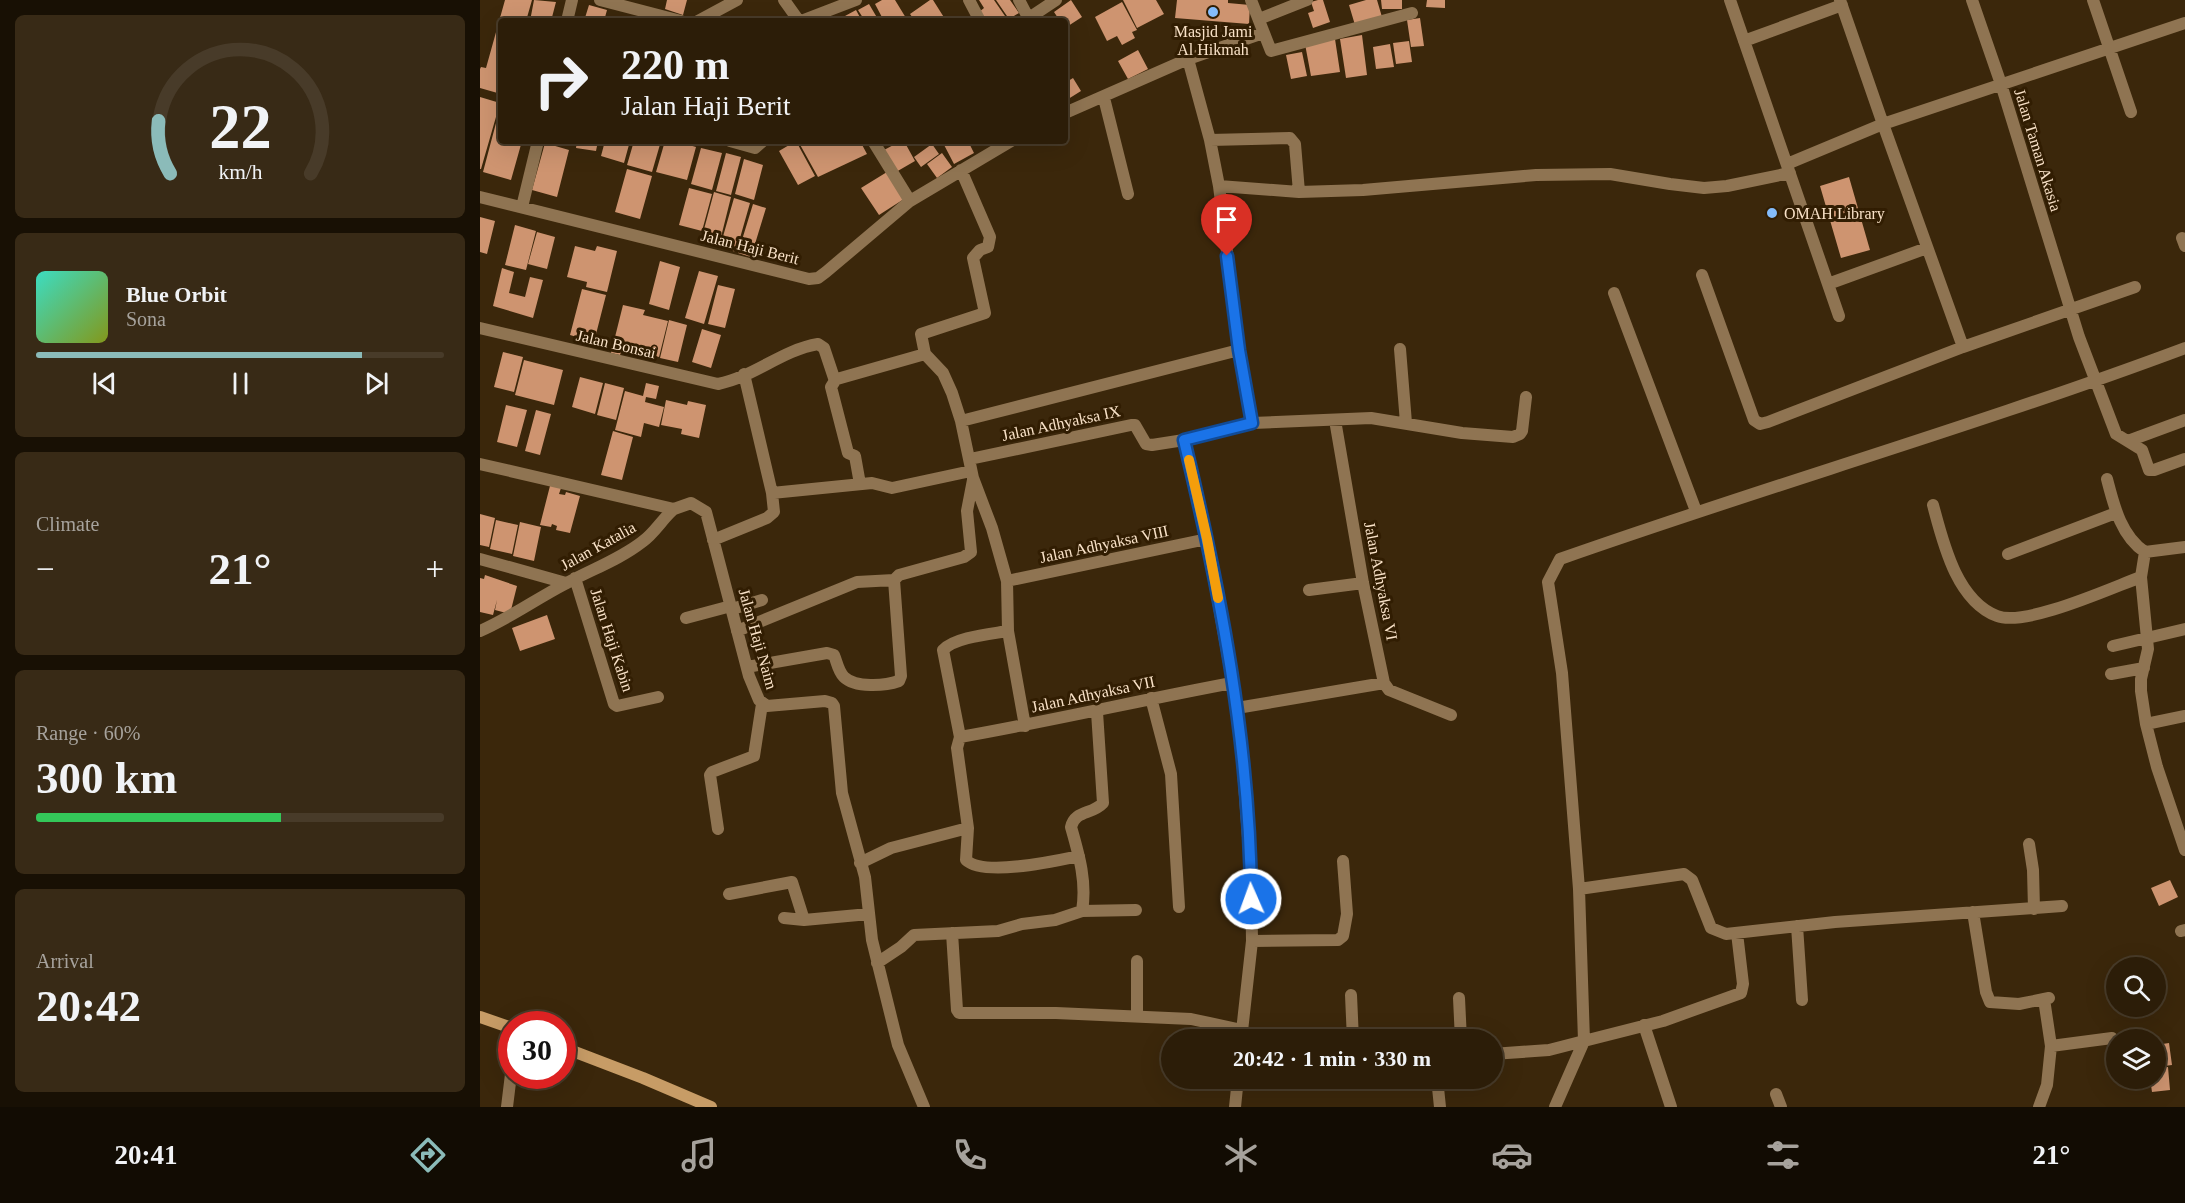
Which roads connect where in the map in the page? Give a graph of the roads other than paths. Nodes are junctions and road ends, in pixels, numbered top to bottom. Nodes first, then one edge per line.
1 (572, 0) edge
2 (600, 0) edge
3 (737, 0) edge
4 (784, 0) edge
5 (856, 0) edge
6 (969, 0) edge
7 (1019, 0) edge
8 (1056, 0) edge
9 (1251, 0) edge
10 (1307, 0) edge
11 (1730, 0) edge
12 (1972, 0) edge
13 (2093, 0) edge
14 (1841, 2) edge
15 (1412, 13) dead end
16 (568, 18) edge
17 (669, 18) edge
18 (704, 18) edge
19 (798, 18) edge
20 (808, 18) edge
21 (978, 18) edge
22 (1029, 18) edge
23 (1031, 18) edge
24 (1259, 19) junction
25 (2185, 23) edge
26 (1263, 33) junction
27 (1744, 41) junction
28 (2109, 48) junction
29 (1188, 59) junction
30 (2001, 84) junction
31 (1104, 98) junction
32 (1068, 112) edge
33 (2131, 112) dead end
34 (1882, 124) junction
35 (1210, 140) junction
36 (537, 144) edge
37 (741, 144) edge
38 (760, 144) edge
39 (875, 144) edge
40 (1006, 144) edge
41 (1788, 169) junction
42 (961, 170) junction
43 (1219, 186) junction
44 (1299, 192) junction
45 (1128, 194) dead end
46 (480, 197) edge
47 (910, 201) junction
48 (522, 207) junction
49 (1927, 248) junction
50 (1702, 275) dead end
51 (1828, 284) junction
52 (2135, 287) dead end
53 (1614, 293) dead end
54 (2071, 310) junction
55 (1839, 316) dead end
56 (480, 328) edge
57 (1963, 347) junction
58 (2185, 348) edge
59 (1400, 349) dead end
60 (1239, 350) junction
61 (925, 354) junction
62 (744, 374) junction
63 (836, 379) junction
64 (2096, 382) junction
65 (1526, 397) dead end
66 (1335, 420) junction
67 (2185, 420) edge
68 (961, 421) junction
69 (1252, 423) junction
70 (1406, 423) junction
71 (1184, 440) junction
72 (2128, 441) junction
73 (2185, 459) edge
74 (480, 464) edge
75 (971, 469) junction
76 (2107, 479) dead end
77 (860, 484) junction
78 (772, 493) junction
79 (1933, 505) dead end
80 (674, 509) junction
81 (1696, 511) junction
82 (2116, 513) junction
83 (1207, 539) junction
84 (713, 540) junction
85 (2185, 547) edge
86 (2145, 552) junction
87 (2008, 554) dead end
88 (480, 559) edge
89 (2141, 577) junction
90 (894, 580) junction
91 (570, 581) junction
92 (1007, 581) junction
93 (1363, 583) junction
94 (1309, 590) dead end
95 (762, 600) dead end
96 (731, 608) junction
97 (686, 618) dead end
98 (2185, 629) edge
99 (480, 631) edge
100 (737, 631) junction
101 (1008, 631) junction
102 (2148, 638) junction
103 (2113, 646) dead end
104 (747, 667) junction
105 (2144, 668) junction
106 (2110, 674) dead end
107 (1232, 683) junction
108 (1384, 683) junction
109 (658, 697) dead end
110 (1151, 698) junction
111 (762, 704) junction
112 (1238, 708) junction
113 (1096, 712) junction
114 (1451, 715) dead end
115 (2185, 716) edge
116 (2146, 724) junction
117 (1025, 726) junction
118 (960, 737) junction
119 (968, 828) junction
120 (718, 830) dead end
121 (2029, 844) dead end
122 (2185, 850) edge
123 (1079, 856) junction
124 (1343, 861) dead end
125 (860, 863) junction
126 (1579, 890) junction
127 (729, 894) dead end
128 (2062, 906) dead end
129 (1179, 907) dead end
130 (2034, 909) junction
131 (1136, 910) dead end
132 (1082, 911) junction
133 (1973, 912) junction
134 (869, 914) junction
135 (784, 918) dead end
136 (804, 920) junction
137 (1797, 926) junction
138 (952, 933) junction
139 (1737, 933) junction
140 (1252, 941) junction
141 (1137, 961) dead end
142 (877, 963) junction
143 (1351, 995) dead end
144 (1458, 998) dead end
145 (1802, 1000) dead end
146 (480, 1017) edge
147 (1137, 1017) junction
148 (498, 1023) edge
149 (1644, 1025) junction
150 (1223, 1029) edge
151 (1243, 1029) edge
152 (1353, 1029) edge
153 (1460, 1029) edge
154 (2106, 1039) edge
155 (1584, 1041) junction
156 (2051, 1046) junction
157 (576, 1053) edge
158 (1503, 1053) edge
159 (509, 1089) edge
160 (1236, 1089) edge
161 (1438, 1089) edge
162 (1776, 1094) dead end
163 (692, 1103) edge
164 (507, 1107) edge
165 (711, 1107) edge
166 (924, 1107) edge
167 (1234, 1107) edge
168 (1440, 1107) edge
169 (1555, 1107) edge
170 (1671, 1107) edge
171 (1781, 1107) edge
172 (2039, 1107) edge

1 - 16 street
2 - 17 street
3 - 18 street
4 - 19 street
5 - 20 street
6 - 21 street
7 - 22 street
8 - 23 street
9 - 24 street
10 - 24 street
11 - 27 street
12 - 30 street, Jalan Taman Akasia
13 - 28 street
14 - 27 street
14 - 34 street
15 - 26 street
24 - 26 street
25 - 28 street
26 - 29 street
27 - 41 street
28 - 30 street
28 - 33 street
29 - 31 street
29 - 35 street
30 - 34 street
30 - 54 street, Jalan Taman Akasia
31 - 32 street
31 - 45 street
34 - 41 street
34 - 49 street
35 - 43 street
35 - 44 street
36 - 48 street
37 - 38 street
39 - 47 street
40 - 42 street, Jalan Haji Berit
41 - 44 street
41 - 51 street
42 - 47 street, Jalan Haji Berit
42 - 61 street
43 - 44 street
43 - 60 street
46 - 48 street, Jalan Haji Berit
47 - 48 street, Jalan Haji Berit
49 - 51 street
49 - 57 street
50 - 57 street
51 - 55 street
52 - 54 street
53 - 81 street
54 - 57 street
54 - 64 street, Jalan Taman Akasia
56 - 62 street, Jalan Bonsai
58 - 64 street
59 - 70 street
60 - 68 street
60 - 69 street
61 - 63 street
61 - 68 street
62 - 63 street, Jalan Bonsai
62 - 78 street
63 - 77 street
64 - 72 street, Jalan Taman Akasia
64 - 81 street
65 - 70 street
66 - 69 street
66 - 70 street
66 - 93 street, Jalan Adhyaksa VI
67 - 72 street
68 - 75 street
69 - 71 street
71 - 75 street, Jalan Adhyaksa IX
71 - 83 street
72 - 73 street, Jalan Taman Akasia
74 - 80 street, Jalan Haji Naim
75 - 77 street
75 - 90 street
75 - 92 street
76 - 82 street
77 - 78 street
78 - 84 street
79 - 89 street
80 - 84 street, Jalan Haji Naim
80 - 91 street, Jalan Katalia
81 - 126 street
82 - 86 street
82 - 87 street
83 - 92 street, Jalan Adhyaksa VIII
83 - 107 street
84 - 96 street, Jalan Haji Naim
85 - 86 street
86 - 89 street
88 - 91 street
89 - 102 street
90 - 100 street
90 - 104 street
91 - 99 street, Jalan Katalia
91 - 109 street, Jalan Haji Kabin
92 - 101 street
93 - 94 street
93 - 108 street, Jalan Adhyaksa VI
95 - 96 street
96 - 97 street
96 - 100 street, Jalan Haji Naim
98 - 102 street
100 - 104 street, Jalan Haji Naim
101 - 117 street
101 - 118 street
102 - 103 street
102 - 105 street
104 - 111 street, Jalan Haji Naim
105 - 106 street
105 - 116 street
107 - 110 street, Jalan Adhyaksa VII
107 - 112 street
108 - 112 street
108 - 114 street
110 - 113 street, Jalan Adhyaksa VII
110 - 129 street
111 - 120 street
111 - 125 street, Jalan Haji Naim
112 - 140 street
113 - 117 street, Jalan Adhyaksa VII
113 - 123 street
115 - 116 street
116 - 122 street
117 - 118 street, Jalan Adhyaksa VII
118 - 119 street
119 - 123 street
119 - 125 street
121 - 130 street
123 - 132 street
124 - 140 street
125 - 134 street, Jalan Haji Naim
126 - 139 street
126 - 155 street
127 - 136 street
128 - 130 street
130 - 133 street
131 - 132 street
132 - 138 street
133 - 137 street
133 - 156 street
134 - 136 street
134 - 142 street, Jalan Haji Naim
135 - 136 street
137 - 139 street
137 - 145 street
138 - 142 street
138 - 147 street
139 - 149 street
140 - 151 street
141 - 147 street
142 - 166 street, Jalan Haji Naim
143 - 152 street
144 - 153 street
146 - 148 main road
147 - 150 street
149 - 155 street
149 - 170 street
154 - 156 street
155 - 158 street
155 - 169 street
156 - 172 street
157 - 163 main road
159 - 164 street
160 - 167 street
161 - 168 street
162 - 171 street
163 - 165 main road

